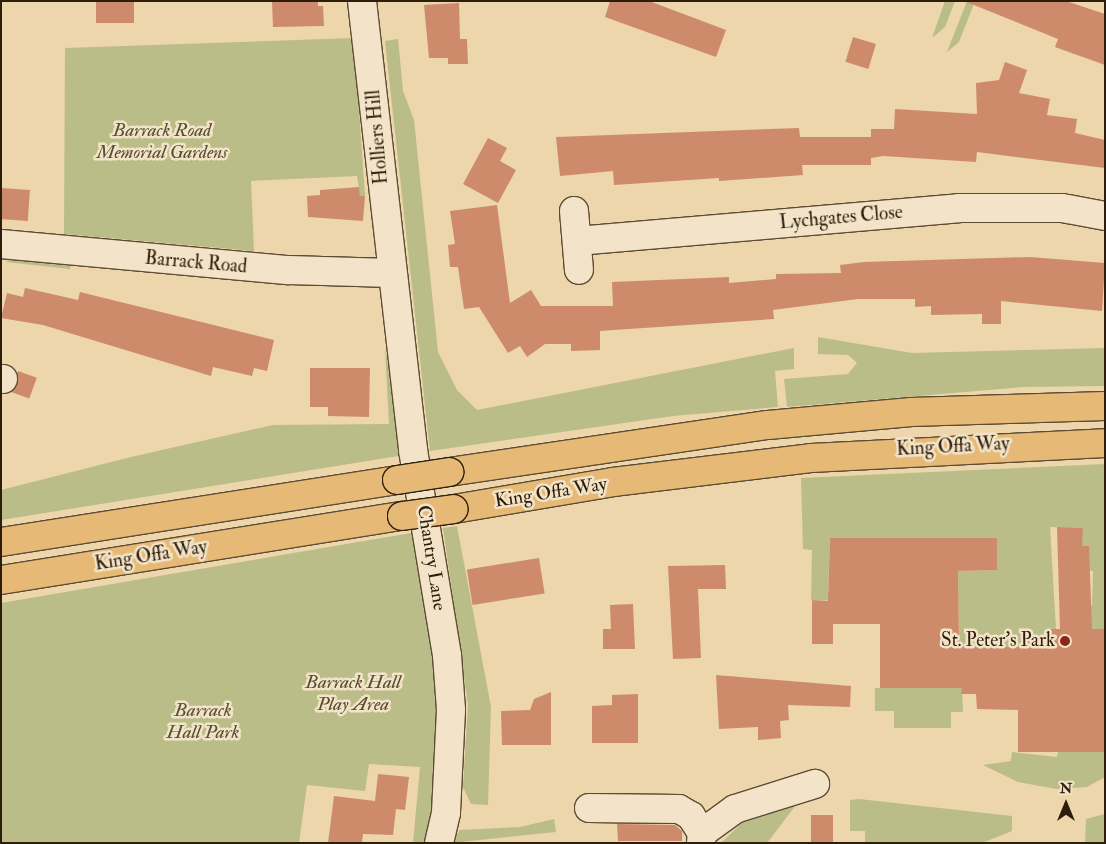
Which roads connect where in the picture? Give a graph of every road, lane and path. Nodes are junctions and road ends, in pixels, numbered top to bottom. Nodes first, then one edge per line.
1 (362, 1) edge
2 (574, 211) dead end
3 (1105, 216) edge
4 (577, 242) junction
5 (1, 245) edge
6 (579, 270) dead end
7 (391, 273) junction
8 (1105, 406) edge
9 (1105, 443) edge
10 (1, 542) edge
11 (1, 580) edge
12 (815, 784) dead end
13 (589, 808) dead end
14 (701, 838) edge
15 (439, 843) edge

1 - 7 street, Holliers Hill
2 - 4 street
3 - 4 street, Lychgates Close
4 - 6 street
5 - 7 street, Barrack Road
7 - 15 street, Chantry Lane
8 - 10 highway, King Offa Way, bridge
9 - 11 highway, King Offa Way, bridge
12 - 14 street
13 - 14 street

